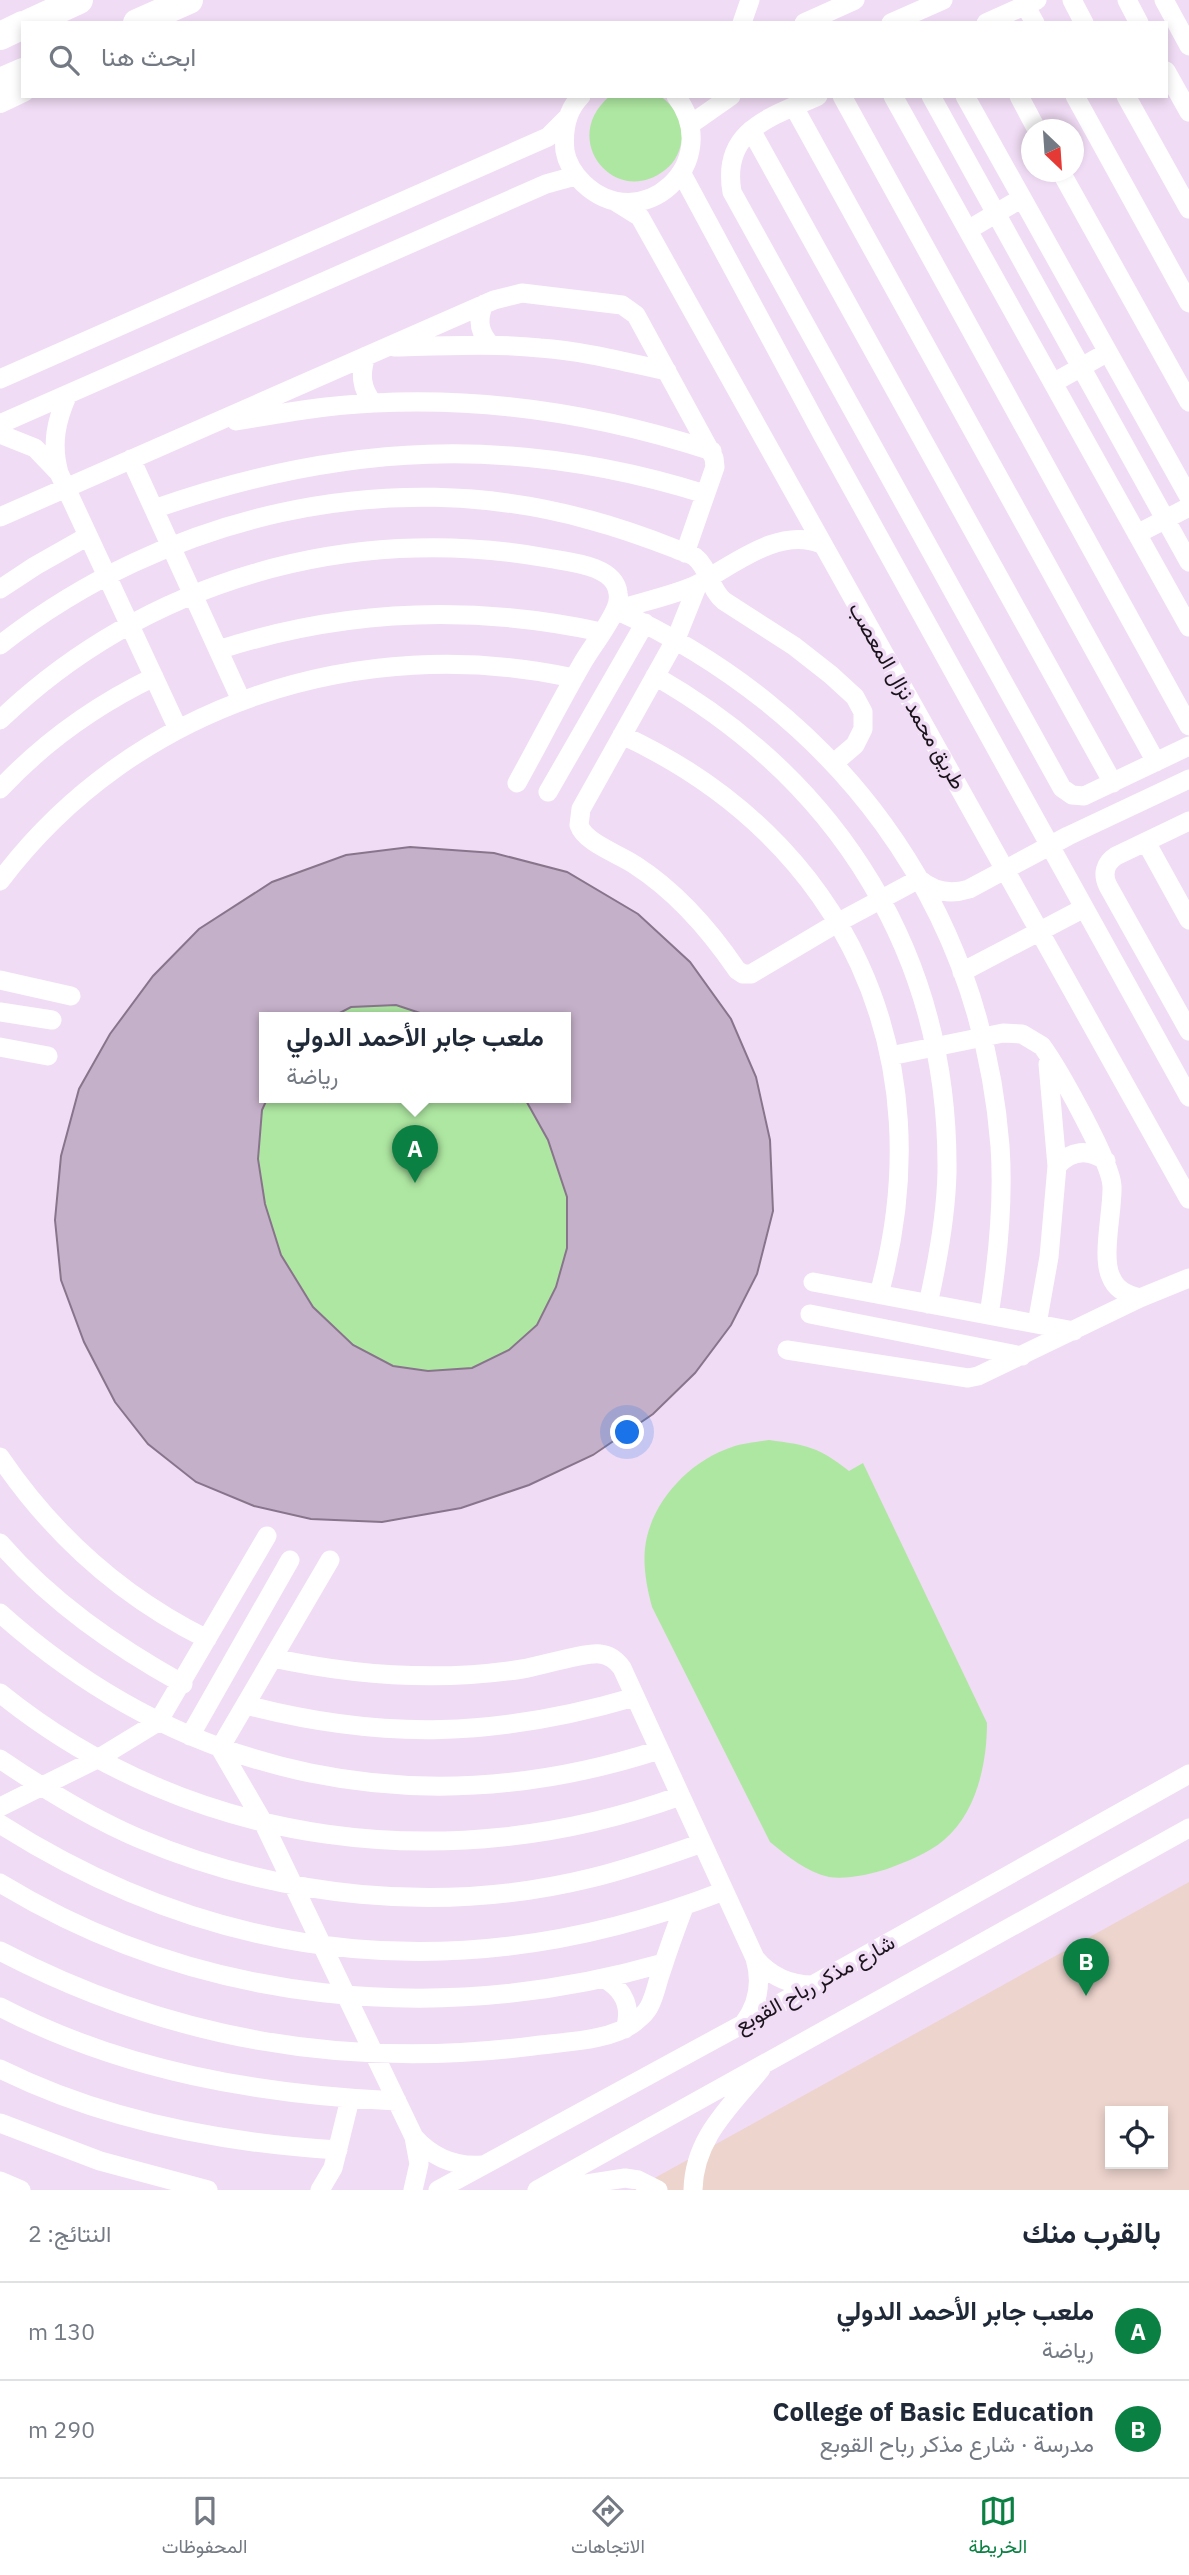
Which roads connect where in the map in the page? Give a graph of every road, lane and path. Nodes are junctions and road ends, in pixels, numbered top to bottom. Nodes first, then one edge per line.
1 (79, 0) edge
2 (750, 0) edge
3 (855, 0) edge
4 (943, 0) edge
5 (1072, 0) edge
6 (1127, 0) edge
7 (1164, 0) edge
8 (188, 2) edge
9 (1031, 3) edge
10 (33, 21) edge
11 (142, 21) edge
12 (743, 21) edge
13 (808, 21) edge
14 (896, 21) edge
15 (990, 21) edge
16 (1035, 21) edge
17 (1083, 21) edge
18 (1138, 21) edge
19 (21, 26) edge
20 (0, 36) edge
21 (1189, 46) edge
22 (21, 73) edge
23 (1168, 75) edge
24 (0, 82) edge
25 (21, 91) edge
26 (580, 98) edge
27 (677, 98) edge
28 (728, 98) edge
29 (814, 98) edge
30 (843, 98) edge
31 (894, 98) edge
32 (931, 98) edge
33 (966, 98) edge
34 (1020, 98) edge
35 (1076, 98) edge
36 (1127, 98) edge
37 (0, 101) edge
38 (794, 107) junction
39 (1189, 112) edge
40 (568, 117) junction
41 (1031, 119) edge
42 (691, 124) junction
43 (751, 130) junction
44 (682, 174) junction
45 (575, 176) junction
46 (1067, 182) edge
47 (1022, 198) junction
48 (616, 202) junction
49 (1189, 209) edge
50 (995, 213) junction
51 (968, 230) junction
52 (1189, 303) edge
53 (484, 304) junction
54 (491, 345) junction
55 (386, 347) junction
56 (1108, 352) junction
57 (366, 356) junction
58 (1081, 367) junction
59 (667, 371) junction
60 (0, 379) edge
61 (1053, 383) junction
62 (68, 394) junction
63 (1189, 402) edge
64 (373, 403) junction
65 (0, 425) edge
66 (209, 425) junction
67 (0, 434) edge
68 (712, 451) junction
69 (131, 459) junction
70 (62, 480) junction
71 (705, 494) junction
72 (1189, 497) edge
73 (22, 507) junction
74 (801, 507) junction
75 (1189, 508) edge
76 (154, 509) junction
77 (0, 517) edge
78 (1165, 520) junction
79 (0, 524) edge
80 (1137, 534) junction
81 (88, 536) junction
82 (778, 541) junction
83 (821, 544) junction
84 (170, 545) junction
85 (685, 553) junction
86 (1189, 562) edge
87 (106, 575) junction
88 (702, 580) junction
89 (0, 589) edge
90 (192, 594) junction
91 (616, 610) junction
92 (645, 623) junction
93 (129, 625) junction
94 (1189, 627) edge
95 (601, 632) junction
96 (676, 639) junction
97 (0, 645) edge
98 (218, 650) junction
99 (655, 676) junction
100 (154, 677) junction
101 (574, 678) junction
102 (241, 700) junction
103 (0, 720) edge
104 (1189, 726) edge
105 (178, 729) junction
106 (622, 735) junction
107 (1189, 746) edge
108 (1156, 762) junction
109 (834, 763) junction
110 (1189, 779) edge
111 (517, 783) dead end
112 (1113, 783) junction
113 (0, 789) edge
114 (548, 792) dead end
115 (1189, 821) edge
116 (1146, 842) junction
117 (1051, 845) junction
118 (1006, 869) junction
119 (919, 879) junction
120 (0, 881) edge
121 (881, 899) junction
122 (1084, 908) junction
123 (1189, 920) edge
124 (837, 923) junction
125 (1040, 932) junction
126 (962, 972) junction
127 (0, 980) edge
128 (71, 996) dead end
129 (0, 1012) edge
130 (52, 1020) dead end
131 (1189, 1031) edge
132 (982, 1036) junction
133 (935, 1045) junction
134 (0, 1047) edge
135 (1046, 1052) junction
136 (48, 1056) dead end
137 (890, 1056) junction
138 (1189, 1097) edge
139 (1105, 1161) junction
140 (1057, 1166) junction
141 (1189, 1199) edge
142 (1185, 1277) edge
143 (813, 1282) dead end
144 (878, 1294) junction
145 (1140, 1298) junction
146 (928, 1304) junction
147 (810, 1314) dead end
148 (989, 1315) junction
149 (1037, 1324) junction
150 (1074, 1331) junction
151 (787, 1350) dead end
152 (1022, 1356) junction
153 (0, 1457) edge
154 (267, 1536) dead end
155 (0, 1543) edge
156 (290, 1560) dead end
157 (330, 1560) dead end
158 (0, 1613) edge
159 (207, 1639) junction
160 (273, 1658) junction
161 (183, 1684) junction
162 (0, 1693) edge
163 (635, 1697) junction
164 (246, 1705) junction
165 (158, 1722) junction
166 (190, 1736) junction
167 (220, 1748) junction
168 (659, 1750) junction
169 (99, 1758) junction
170 (0, 1759) edge
171 (1189, 1774) edge
172 (41, 1787) junction
173 (680, 1796) junction
174 (0, 1807) edge
175 (263, 1822) junction
176 (0, 1824) edge
177 (1189, 1828) edge
178 (702, 1843) junction
179 (0, 1883) edge
180 (293, 1885) junction
181 (724, 1891) junction
182 (684, 1907) junction
183 (322, 1945) junction
184 (0, 1951) edge
185 (755, 1958) junction
186 (664, 1963) junction
187 (605, 1979) junction
188 (813, 1985) junction
189 (346, 1996) junction
190 (0, 2007) edge
191 (743, 2024) junction
192 (625, 2029) junction
193 (374, 2054) junction
194 (767, 2061) junction
195 (0, 2069) edge
196 (350, 2099) junction
197 (397, 2101) junction
198 (0, 2123) edge
199 (414, 2137) junction
200 (307, 2148) junction
201 (338, 2150) junction
202 (485, 2164) junction
203 (0, 2181) edge
204 (321, 2189) edge
205 (21, 2190) edge
206 (208, 2190) edge
207 (413, 2190) edge
208 (438, 2190) edge
209 (537, 2190) edge
210 (548, 2190) edge
211 (658, 2190) edge
212 (693, 2190) edge

1 - 10 highway
2 - 12 street
3 - 13 street
4 - 14 street
5 - 17 street
6 - 18 street
7 - 21 street
8 - 11 highway
9 - 15 street
9 - 16 street
19 - 20 highway
22 - 24 highway
23 - 39 street
25 - 37 main road
26 - 40 street
27 - 42 street
28 - 42 street
29 - 38 street
30 - 104 street
31 - 51 street
32 - 50 street
33 - 47 street
34 - 41 street
35 - 52 street
36 - 49 street
38 - 43 street
38 - 108 street
40 - 45 street
40 - 60 street
42 - 44 street
43 - 112 street
43 - 112 street
44 - 48 street
44 - 117 street
45 - 48 street, طريق محمد نزال المعصب
45 - 62 street
46 - 63 street
47 - 50 street
47 - 56 street
48 - 74 street, طريق محمد نزال المعصب
50 - 51 street
50 - 58 street
51 - 61 street
53 - 54 street
53 - 55 street
53 - 59 street
54 - 55 street
54 - 59 street
55 - 57 street
56 - 58 street
56 - 72 street
57 - 64 street
57 - 66 street
58 - 61 street
58 - 78 street
59 - 68 street
61 - 80 street
62 - 65 street
62 - 70 street
64 - 66 street
64 - 68 street
66 - 69 street
67 - 70 street
68 - 71 street
69 - 70 street
69 - 76 street
70 - 73 street
70 - 81 street
71 - 76 street
71 - 85 street
73 - 77 street
73 - 79 street
74 - 82 street
74 - 83 street, طريق محمد نزال المعصب
75 - 78 street
76 - 84 street
78 - 80 street
78 - 86 street
80 - 94 street
81 - 87 street
81 - 89 street
82 - 83 street
82 - 88 street
83 - 118 street, طريق محمد نزال المعصب
84 - 85 street
84 - 87 street
84 - 90 street
85 - 88 street
87 - 93 street
87 - 97 street
88 - 91 street
88 - 96 street
88 - 109 street
90 - 91 street
90 - 93 street
90 - 98 street
91 - 92 street
91 - 95 street
92 - 96 street
92 - 114 street
93 - 100 street
93 - 103 street
95 - 98 street
95 - 101 street
96 - 99 street
96 - 109 street
98 - 102 street
99 - 106 street
99 - 121 street
100 - 105 street
100 - 113 street
101 - 102 street
101 - 111 street
102 - 105 street
105 - 120 street
106 - 124 street
106 - 124 street
107 - 108 street
108 - 112 street
109 - 119 street
110 - 117 street
115 - 116 street
116 - 123 street
116 - 131 street
117 - 118 street
117 - 122 street
118 - 119 street
118 - 125 street, طريق محمد نزال المعصب
119 - 121 street
119 - 126 street
121 - 124 street
121 - 133 street
122 - 125 street
122 - 138 street
124 - 137 street
125 - 126 street
125 - 141 street, طريق محمد نزال المعصب
126 - 132 street
127 - 128 street
129 - 130 street
132 - 133 street
132 - 135 street
132 - 148 street
133 - 137 street
133 - 146 street
134 - 136 street
135 - 139 street
135 - 140 street
137 - 144 street
139 - 140 street
139 - 145 street
140 - 149 street
142 - 145 street
143 - 144 street
144 - 146 street
145 - 150 street
146 - 148 street
147 - 152 street
148 - 149 street
149 - 150 street
150 - 152 street
151 - 152 street
153 - 159 street
154 - 159 street
155 - 161 street
156 - 166 street
157 - 160 street
158 - 165 street
159 - 161 street
160 - 163 street
160 - 164 street
161 - 165 street
162 - 169 street
163 - 164 street
163 - 168 street
164 - 167 street
165 - 166 street
165 - 169 street
166 - 167 street
167 - 168 street
167 - 175 street
168 - 173 street
169 - 172 street
169 - 175 street
170 - 172 street
171 - 188 street, شارع مذكر رباح القوبع
172 - 174 street
172 - 180 street
173 - 175 street
173 - 178 street
175 - 180 street
176 - 183 street
177 - 194 street
178 - 180 street
178 - 181 street
179 - 189 street
180 - 183 street
181 - 182 street
181 - 185 street
182 - 183 street
182 - 186 street
183 - 189 street
184 - 193 street
185 - 188 street
185 - 191 street
186 - 187 street
186 - 192 street
187 - 189 street
187 - 192 street
188 - 191 street, شارع مذكر رباح القوبع
189 - 193 street
190 - 196 street
191 - 202 street, شارع مذكر رباح القوبع
192 - 193 street
193 - 197 street
194 - 209 street
194 - 212 street
195 - 200 street
196 - 197 street
196 - 201 street
197 - 199 street
198 - 206 street
199 - 202 street
199 - 207 street
200 - 201 street
200 - 204 street
201 - 204 street
202 - 208 street, شارع مذكر رباح القوبع
203 - 205 street
210 - 211 street

